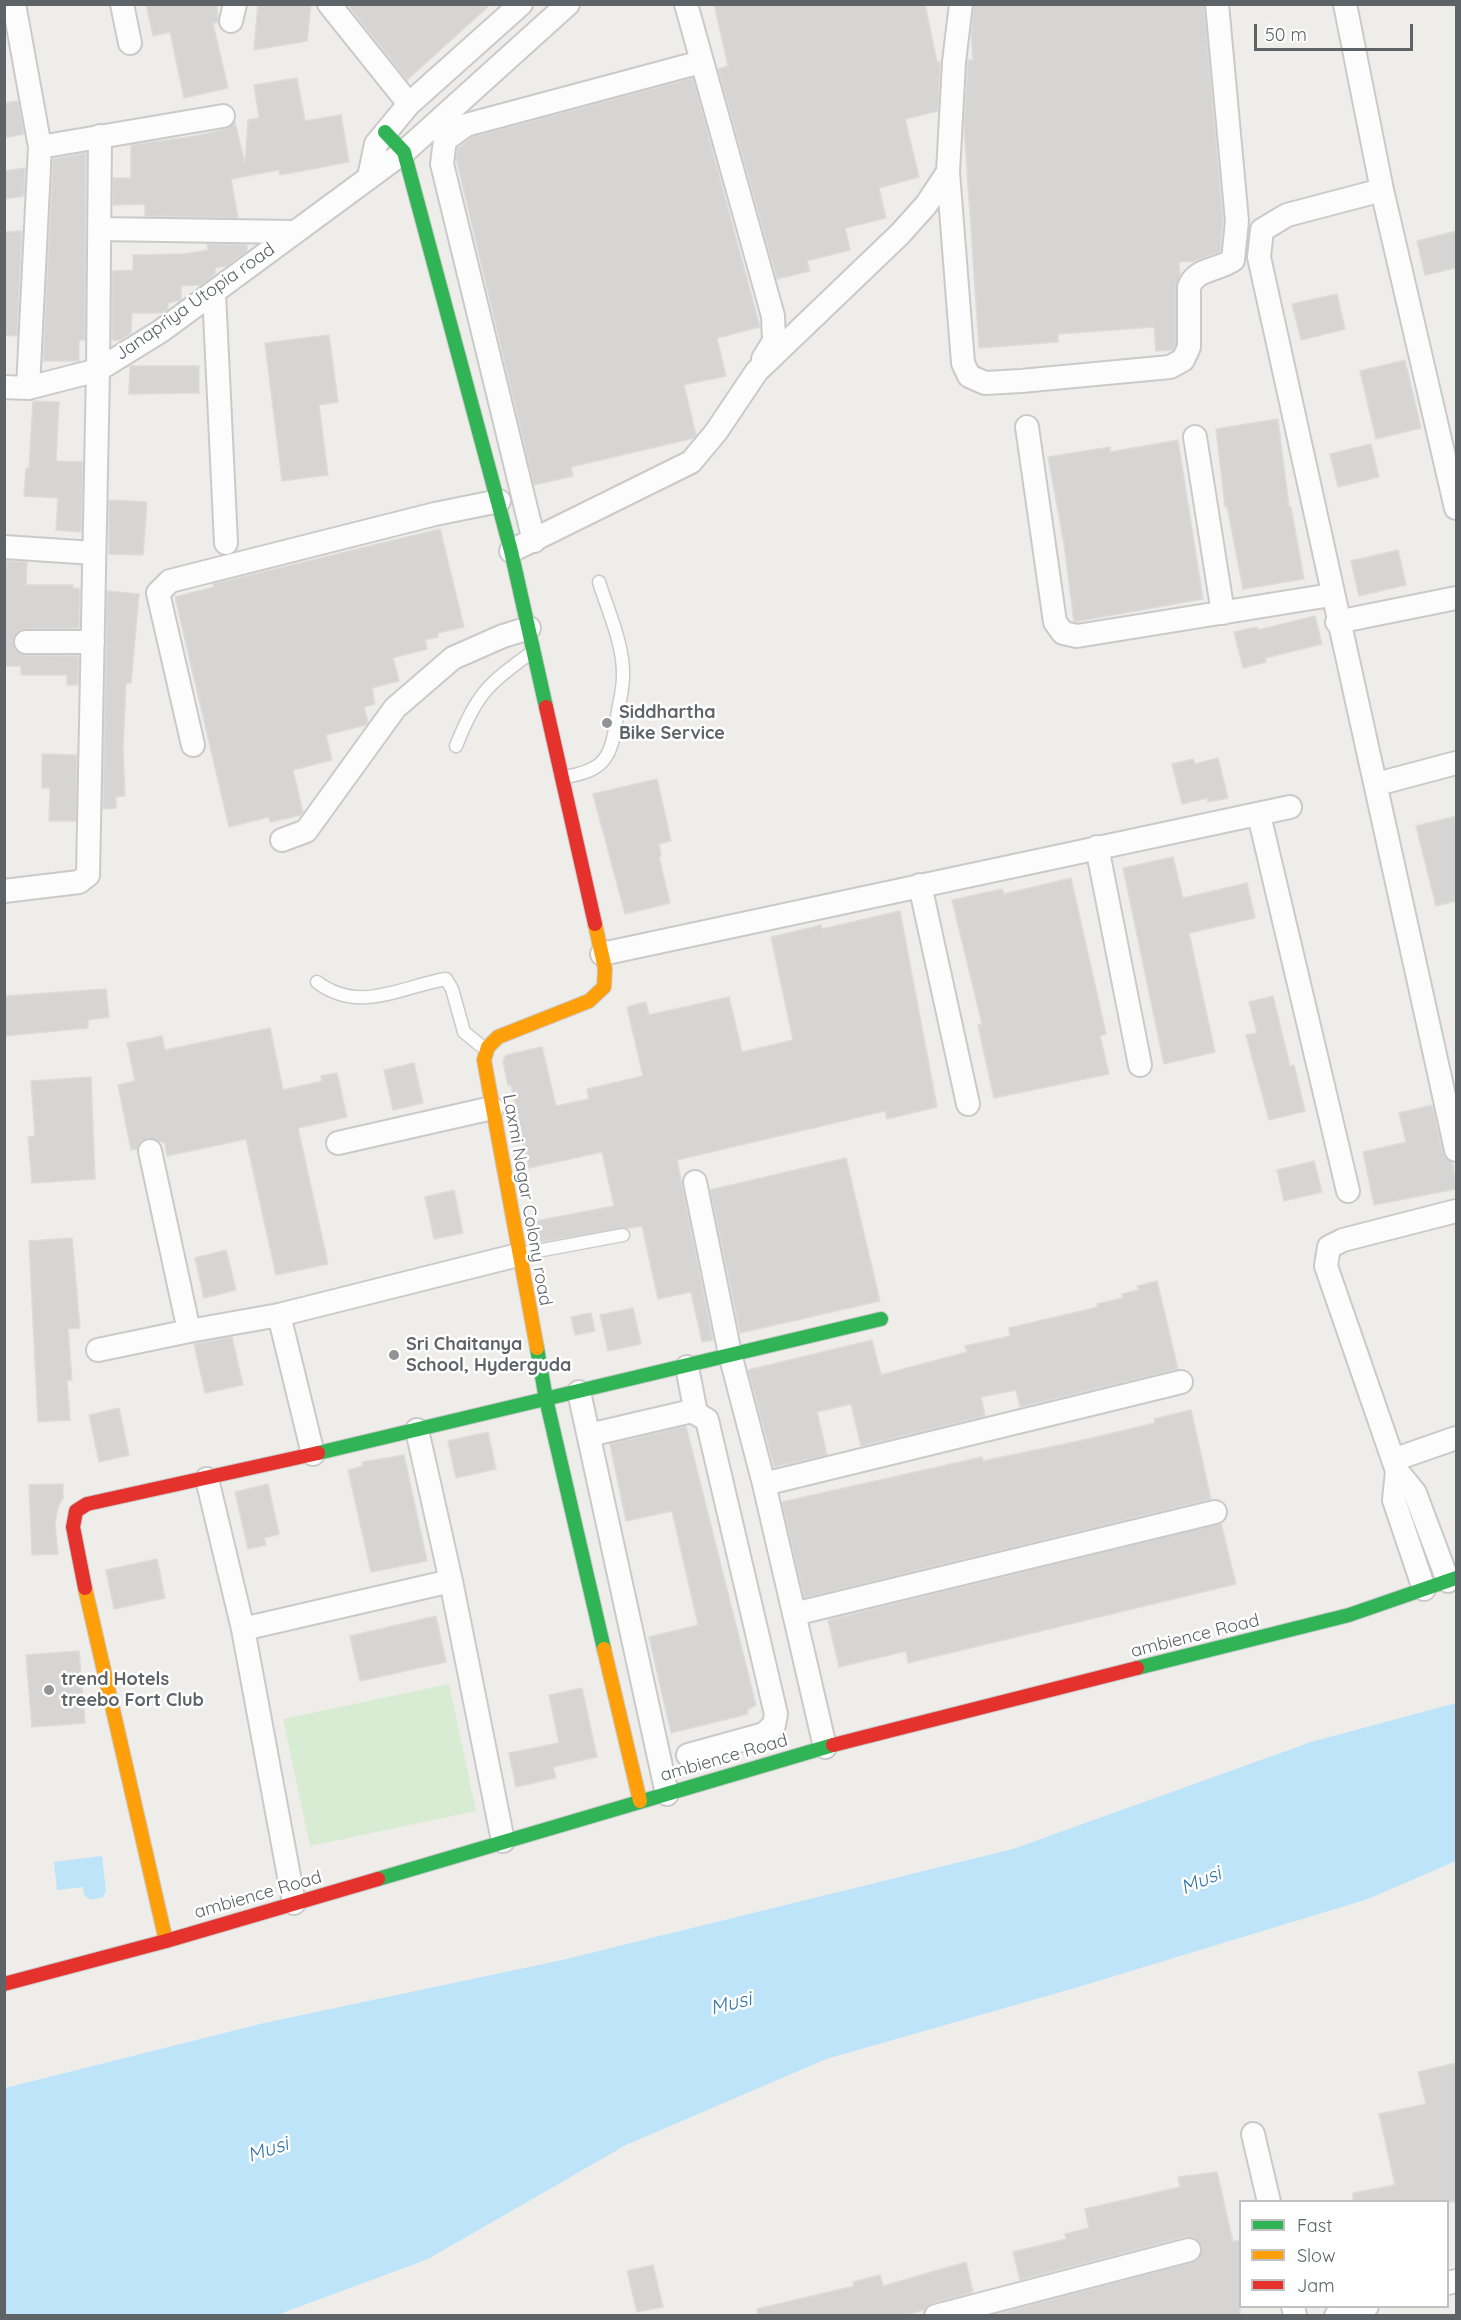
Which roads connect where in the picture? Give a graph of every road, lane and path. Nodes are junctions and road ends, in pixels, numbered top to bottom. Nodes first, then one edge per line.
1 (14, 4) edge
2 (122, 4) edge
3 (329, 4) edge
4 (504, 4) edge
5 (521, 4) edge
6 (568, 4) edge
7 (686, 4) edge
8 (961, 4) edge
9 (1217, 4) edge
10 (1345, 4) edge
11 (130, 43) dead end
12 (701, 62) junction
13 (424, 81) junction
14 (405, 98) junction
15 (223, 116) dead end
16 (385, 132) junction
17 (100, 136) junction
18 (39, 147) junction
19 (404, 152) junction
20 (948, 172) junction
21 (369, 177) junction
22 (1382, 190) junction
23 (99, 229) junction
24 (294, 232) junction
25 (214, 293) junction
26 (98, 370) junction
27 (757, 371) junction
28 (4, 387) edge
29 (27, 388) junction
30 (1027, 427) dead end
31 (1196, 437) dead end
32 (499, 501) junction
33 (1456, 508) edge
34 (534, 541) junction
35 (226, 543) dead end
36 (4, 547) edge
37 (511, 551) junction
38 (94, 553) junction
39 (599, 582) dead end
40 (1331, 595) junction
41 (1456, 598) edge
42 (1223, 614) junction
43 (1337, 622) junction
44 (528, 628) junction
45 (26, 642) dead end
46 (93, 642) junction
47 (534, 651) junction
48 (193, 745) dead end
49 (456, 746) dead end
50 (1456, 763) edge
51 (562, 777) junction
52 (1377, 784) junction
53 (1290, 807) dead end
54 (1258, 815) junction
55 (282, 840) dead end
56 (1097, 847) junction
57 (920, 885) junction
58 (4, 891) edge
59 (602, 954) junction
60 (317, 982) dead end
61 (487, 1051) junction
62 (1140, 1065) dead end
63 (968, 1104) dead end
64 (492, 1108) junction
65 (338, 1143) dead end
66 (1456, 1150) edge
67 (150, 1151) dead end
68 (695, 1182) dead end
69 (1348, 1191) dead end
70 (1456, 1211) edge
71 (623, 1235) dead end
72 (518, 1255) junction
73 (279, 1315) junction
74 (881, 1319) dead end
75 (189, 1331) junction
76 (98, 1350) dead end
77 (730, 1354) junction
78 (687, 1367) junction
79 (1180, 1382) dead end
80 (579, 1392) junction
81 (546, 1399) junction
82 (696, 1413) junction
83 (417, 1430) junction
84 (589, 1435) junction
85 (1456, 1438) edge
86 (313, 1454) junction
87 (1395, 1466) junction
88 (207, 1479) junction
89 (764, 1485) junction
90 (1215, 1512) dead end
91 (1452, 1580) edge
92 (451, 1581) junction
93 (1424, 1589) junction
94 (794, 1614) junction
95 (243, 1629) junction
96 (825, 1747) junction
97 (688, 1755) dead end
98 (667, 1794) junction
99 (640, 1802) junction
100 (503, 1841) junction
101 (294, 1903) junction
102 (166, 1941) junction
103 (4, 1984) edge
104 (1253, 2134) dead end
105 (1269, 2200) edge
106 (1189, 2250) dead end
107 (1364, 2308) edge
108 (936, 2316) edge
109 (1336, 2316) edge

1 - 18 street
2 - 11 street
3 - 14 street
4 - 13 street
5 - 13 street
6 - 19 street, Janapriya Utopia road
7 - 12 street
8 - 20 street
9 - 20 street
10 - 22 street
12 - 27 street
12 - 34 street
13 - 14 street
14 - 16 street
15 - 17 street
16 - 19 street
16 - 21 street
17 - 18 street
17 - 23 street
18 - 29 street
19 - 21 street, Janapriya Utopia road
19 - 32 street
20 - 27 street
21 - 24 street, Janapriya Utopia road
22 - 33 street
22 - 40 street
23 - 24 street
23 - 26 street
24 - 25 street, Janapriya Utopia road
25 - 26 street, Janapriya Utopia road
25 - 35 street
26 - 29 street, Janapriya Utopia road
26 - 38 street
27 - 34 street
28 - 29 street, Janapriya Utopia road
30 - 42 street
31 - 42 street
32 - 37 street
32 - 48 street
34 - 37 street
36 - 38 street
37 - 44 street
38 - 46 street
39 - 51 lane
40 - 42 street
40 - 43 street
41 - 43 street
43 - 52 street
44 - 47 street
44 - 55 street
45 - 46 street
46 - 58 street
47 - 49 lane
47 - 51 street
50 - 52 street
51 - 59 street
52 - 66 street
53 - 54 street
54 - 56 street
54 - 69 street
56 - 57 street
56 - 62 street
57 - 59 street
57 - 63 street
59 - 61 street
60 - 61 lane
61 - 64 street, Laxmi Nagar Colony road
64 - 65 street
64 - 72 street, Laxmi Nagar Colony road
67 - 75 street
68 - 77 street
70 - 87 street
71 - 72 lane
72 - 73 street
72 - 81 street, Laxmi Nagar Colony road
73 - 75 street
73 - 86 street
74 - 77 street
75 - 76 street
77 - 78 street
77 - 89 street
78 - 80 street
78 - 82 street
79 - 89 street
80 - 81 street
80 - 84 street
81 - 83 street
81 - 99 street, Laxmi Nagar Colony road
82 - 84 street
82 - 97 street
83 - 86 street
83 - 92 street
84 - 98 street
85 - 87 street
86 - 88 street
87 - 91 street
87 - 93 street
88 - 95 street
88 - 102 street
89 - 94 street
90 - 94 street
91 - 93 street, ambience Road
92 - 95 street
92 - 100 street
93 - 96 street, ambience Road
94 - 96 street
95 - 101 street
96 - 98 street, ambience Road
98 - 99 street, ambience Road
99 - 100 street, ambience Road
100 - 101 street, ambience Road
101 - 102 street, ambience Road
102 - 103 street, ambience Road
104 - 105 street
106 - 108 street
107 - 109 street

